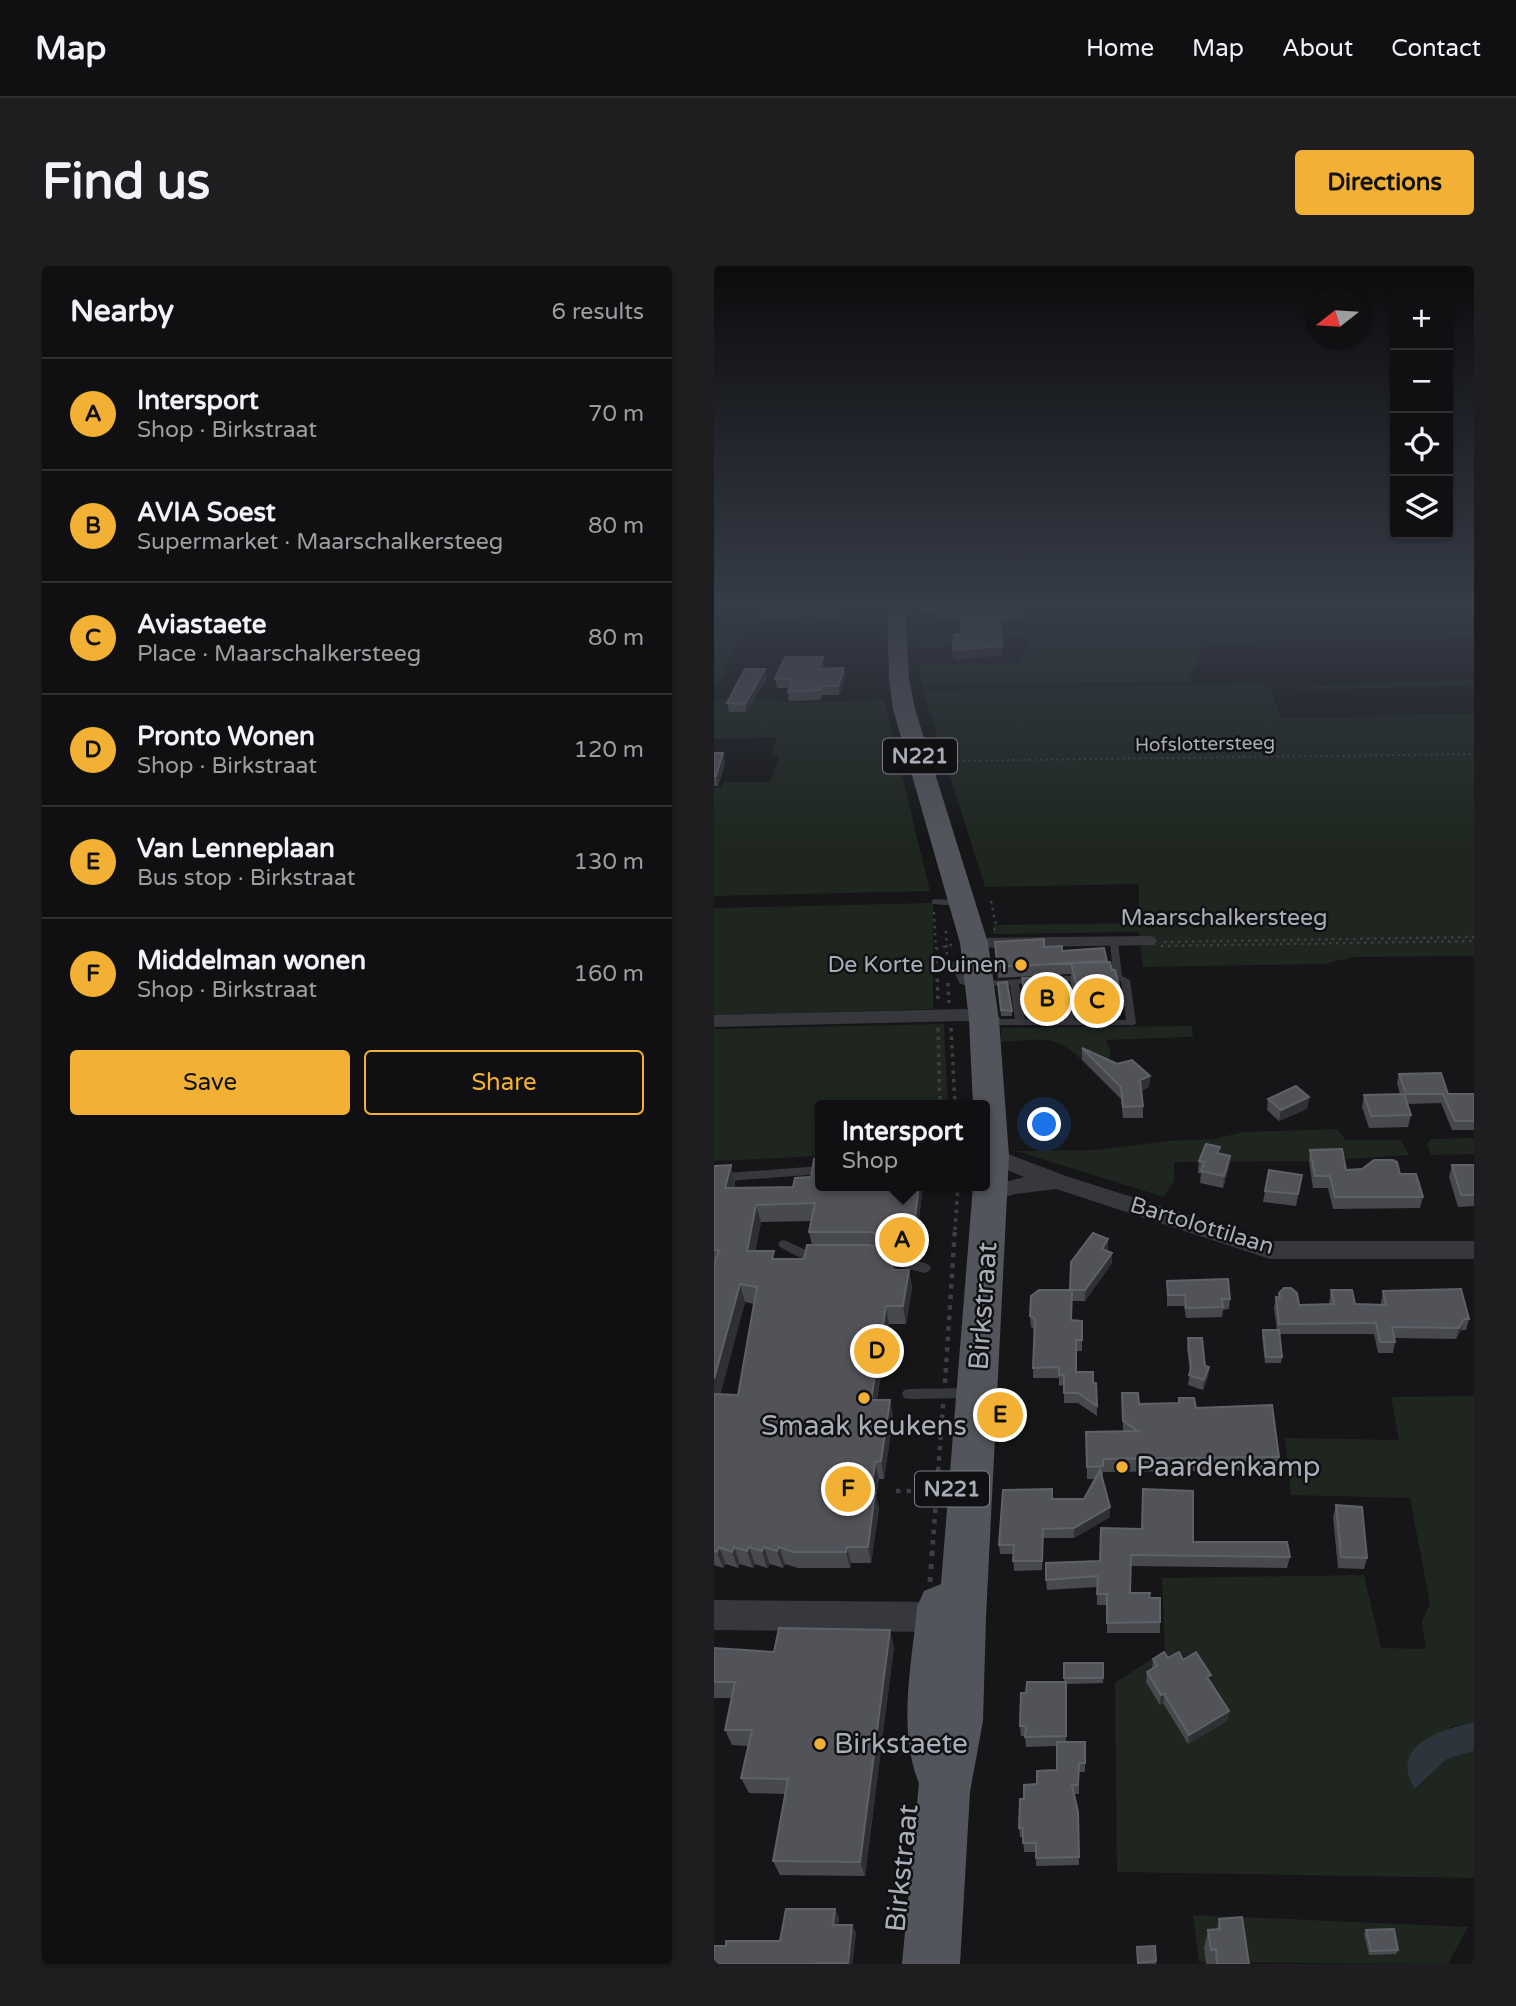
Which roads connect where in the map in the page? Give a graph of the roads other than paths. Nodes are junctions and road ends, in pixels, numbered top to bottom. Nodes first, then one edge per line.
1 (900, 683) edge
2 (1151, 941) road end
3 (1114, 942) junction
4 (1118, 976) junction
5 (1104, 977) edge
6 (1090, 978) edge
7 (1063, 979) junction
8 (1014, 982) junction
9 (971, 988) junction
10 (714, 1021) edge
11 (1070, 1022) junction
12 (975, 1100) edge
13 (976, 1100) edge
14 (815, 1170) edge
15 (714, 1178) edge
16 (990, 1180) edge
17 (990, 1182) edge
18 (1058, 1182) junction
19 (978, 1191) edge
20 (784, 1244) dead end
21 (1474, 1250) edge
22 (834, 1256) edge
23 (872, 1256) edge
24 (925, 1268) dead end
25 (961, 1393) junction
26 (909, 1394) dead end
27 (714, 1615) edge
28 (943, 1617) junction
29 (931, 1964) edge

1 - 9 main road, Birkstraat / N221
2 - 3 street, Maarschalkersteeg
3 - 4 lane
3 - 9 street, Maarschalkersteeg
4 - 5 lane
4 - 11 lane
6 - 7 lane
7 - 8 lane
7 - 11 lane
8 - 9 lane
8 - 9 lane
9 - 10 street, Maarschalkersteeg
9 - 11 lane
9 - 12 main road, Birkstraat / N221
9 - 13 main road, Birkstraat / N221
14 - 15 lane
16 - 18 street, Bartolottilaan
17 - 18 street, Bartolottilaan
18 - 21 street, Bartolottilaan
19 - 25 main road, Birkstraat / N221
20 - 22 lane
23 - 24 lane
25 - 26 lane
25 - 28 main road, Birkstraat / N221
27 - 28 street
28 - 29 main road, Birkstraat / N221

